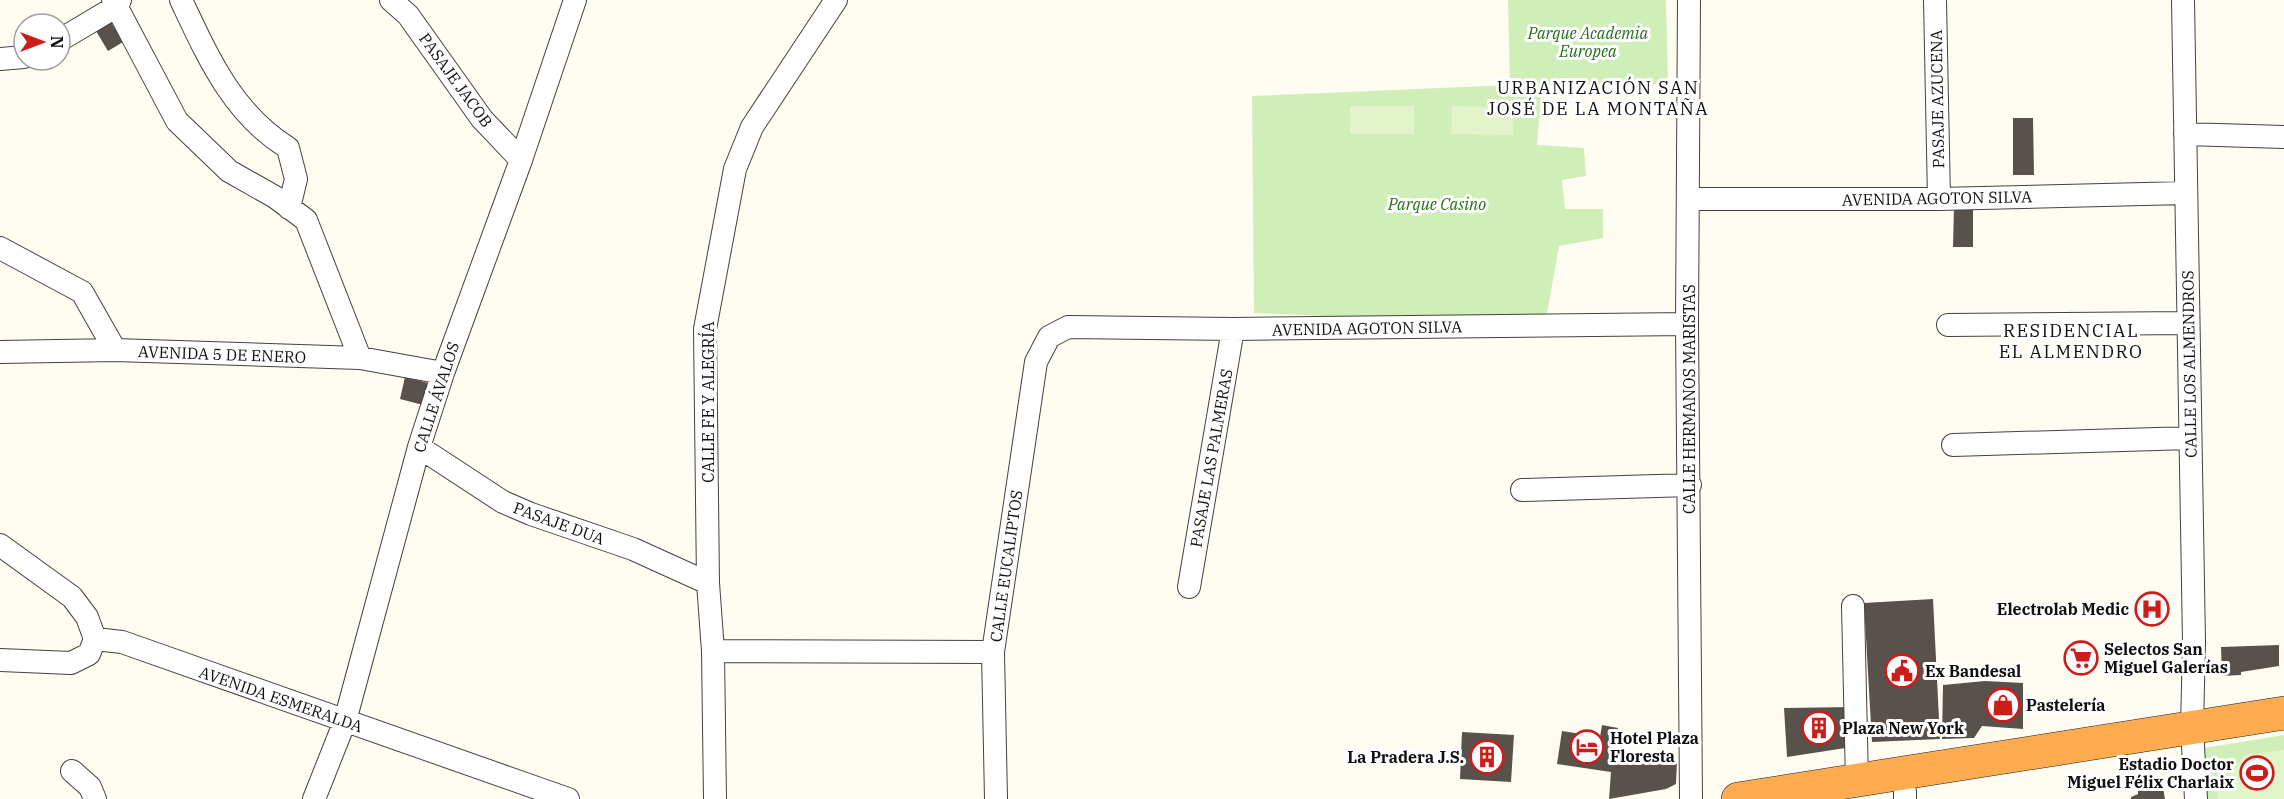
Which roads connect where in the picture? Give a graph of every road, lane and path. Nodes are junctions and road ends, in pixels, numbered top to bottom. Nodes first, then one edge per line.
1 (181, 0) edge
2 (391, 0) edge
3 (575, 0) edge
4 (836, 0) edge
5 (1689, 0) edge
6 (1935, 0) edge
7 (2183, 0) edge
8 (117, 2) edge
9 (72, 32) edge
10 (2185, 134) junction
11 (2284, 137) edge
12 (521, 160) junction
13 (2186, 193) junction
14 (1689, 199) junction
15 (1939, 199) junction
16 (289, 208) junction
17 (0, 248) edge
18 (2188, 323) junction
19 (1687, 324) junction
20 (1947, 326) dead end
21 (1233, 329) junction
22 (1049, 337) joint
23 (115, 350) junction
24 (0, 352) edge
25 (360, 358) junction
26 (443, 373) junction
27 (2190, 438) junction
28 (1953, 445) dead end
29 (419, 447) junction
30 (1690, 484) junction
31 (1522, 490) dead end
32 (0, 545) edge
33 (708, 583) junction
34 (1189, 587) dead end
35 (1853, 606) dead end
36 (95, 639) junction
37 (713, 651) junction
38 (993, 652) junction
39 (0, 660) edge
40 (2284, 713) edge
41 (345, 721) junction
42 (2284, 731) edge
43 (2193, 736) junction
44 (72, 771) dead end
45 (1857, 790) edge
46 (1905, 795) edge
47 (95, 799) edge
48 (314, 799) edge
49 (568, 799) edge
50 (715, 799) edge
51 (996, 799) edge
52 (1691, 799) edge
53 (1738, 799) edge
54 (2196, 799) edge

1 - 16 street
2 - 12 street, PASAJE JACOB
3 - 12 street, CALLE ÁVALOS
4 - 33 street, CALLE FE Y ALEGRÍA
5 - 14 street, CALLE HERMANOS MARISTAS
6 - 15 street, PASAJE AZUCENA
7 - 10 street, CALLE LOS ALMENDROS
8 - 9 street
8 - 16 street
10 - 11 street
10 - 13 street, CALLE LOS ALMENDROS
12 - 26 street, CALLE ÁVALOS
13 - 15 street, AVENIDA AGOTON SILVA
13 - 18 street, CALLE LOS ALMENDROS
14 - 15 street, AVENIDA AGOTON SILVA
14 - 19 street, CALLE HERMANOS MARISTAS
16 - 25 street
17 - 23 street
18 - 20 street
18 - 27 street, CALLE LOS ALMENDROS
19 - 21 street, AVENIDA AGOTON SILVA
19 - 30 street, CALLE HERMANOS MARISTAS
21 - 22 street, AVENIDA AGOTON SILVA
21 - 34 street, PASAJE LAS PALMERAS
22 - 38 street, CALLE EUCALIPTOS
23 - 24 street, AVENIDA 5 DE ENERO
23 - 25 street, AVENIDA 5 DE ENERO
25 - 26 street, AVENIDA 5 DE ENERO
26 - 29 street, CALLE ÁVALOS
27 - 28 street
27 - 43 street, CALLE LOS ALMENDROS
29 - 33 street, PASAJE DUA
29 - 41 street, CALLE ÁVALOS
30 - 31 street
30 - 52 street, CALLE HERMANOS MARISTAS
32 - 36 street
33 - 37 street, CALLE FE Y ALEGRÍA
35 - 45 street
36 - 39 street
36 - 41 street, AVENIDA ESMERALDA
37 - 38 street
37 - 50 street, CALLE FE Y ALEGRÍA
38 - 51 street, CALLE EUCALIPTOS
40 - 43 highway
41 - 48 street, CALLE ÁVALOS
41 - 49 street, AVENIDA ESMERALDA
42 - 43 highway
43 - 45 highway
43 - 46 highway
43 - 54 street, CALLE LOS ALMENDROS
44 - 47 street
45 - 46 highway
45 - 53 highway

